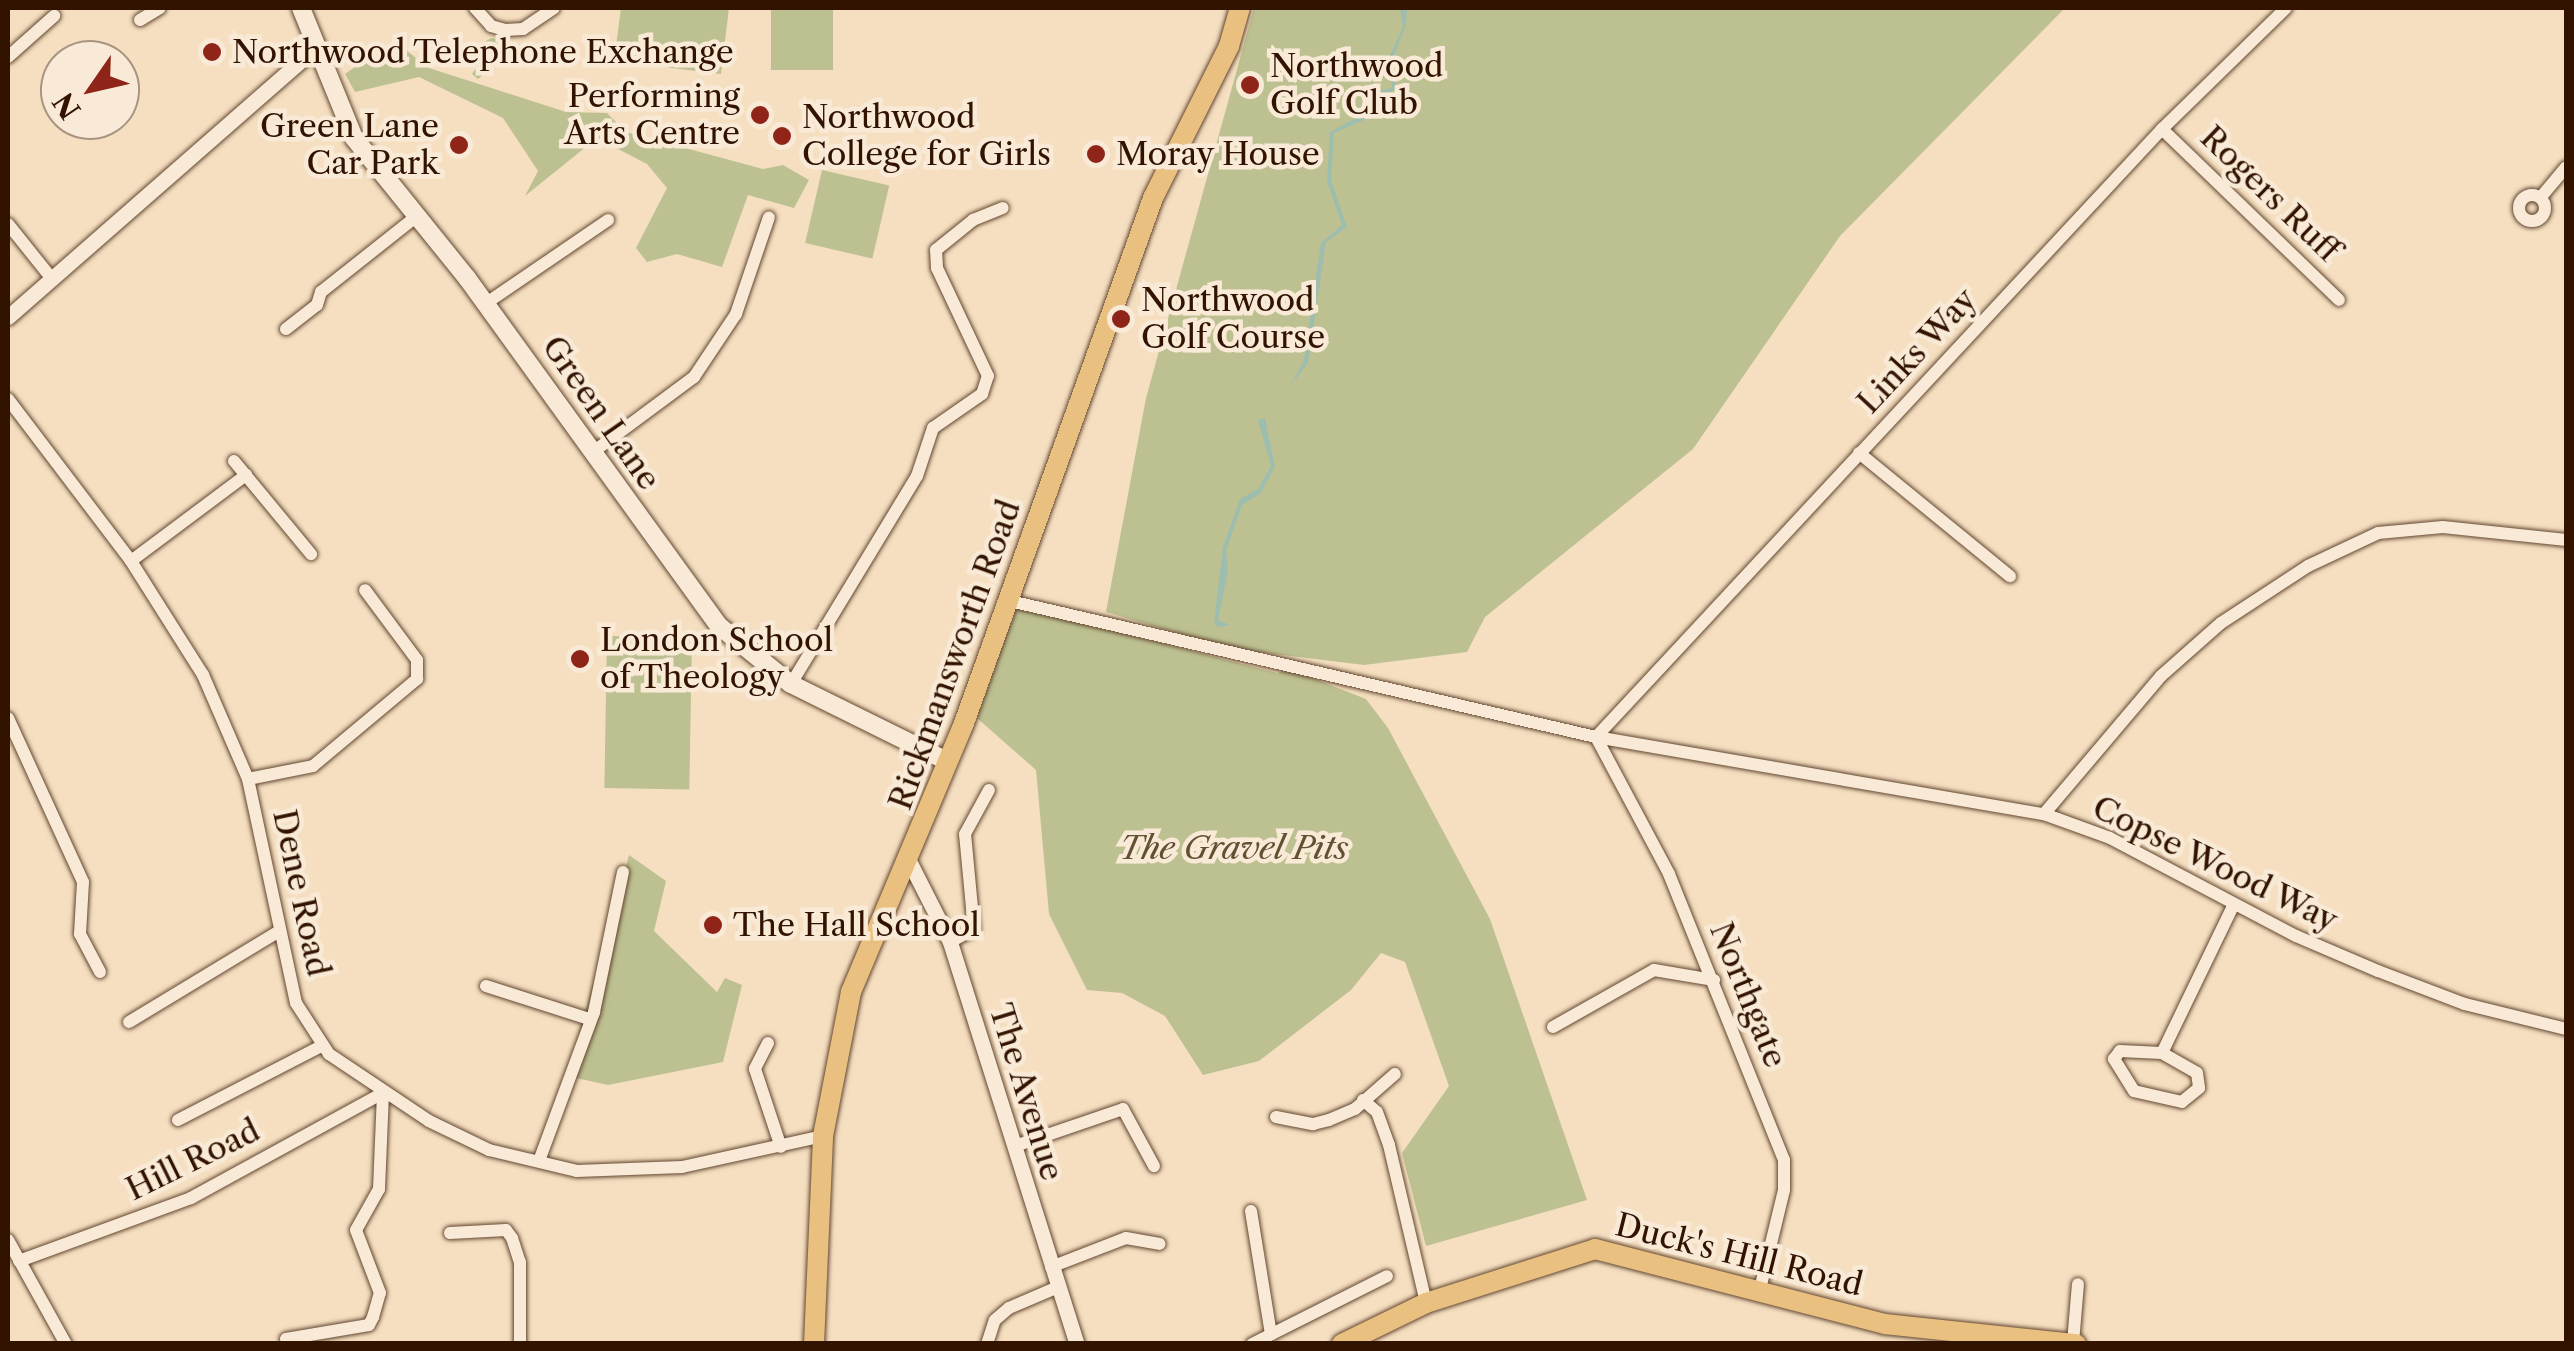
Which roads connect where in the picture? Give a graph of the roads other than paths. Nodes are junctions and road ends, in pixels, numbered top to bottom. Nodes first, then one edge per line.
1 (160, 8) edge
2 (301, 8) edge
3 (475, 8) edge
4 (554, 8) edge
5 (1240, 8) edge
6 (2286, 8) edge
7 (54, 16) dead end
8 (140, 20) dead end
9 (314, 50) junction
10 (8, 57) edge
11 (2162, 129) junction
12 (2566, 167) edge
13 (2541, 198) dead end
14 (1004, 208) dead end
15 (417, 216) junction
16 (769, 217) dead end
17 (608, 220) dead end
18 (8, 224) edge
19 (52, 279) junction
20 (2339, 300) dead end
21 (486, 304) junction
22 (8, 317) edge
23 (286, 329) dead end
24 (8, 399) edge
25 (592, 452) junction
26 (1859, 452) junction
27 (234, 461) dead end
28 (246, 475) junction
29 (2566, 540) edge
30 (310, 554) dead end
31 (131, 561) junction
32 (2010, 576) dead end
33 (364, 590) dead end
34 (1010, 602) junction
35 (792, 684) junction
36 (8, 718) edge
37 (1596, 737) junction
38 (947, 761) junction
39 (248, 779) junction
40 (989, 790) dead end
41 (2044, 814) junction
42 (910, 863) junction
43 (624, 872) dead end
44 (2234, 904) junction
45 (276, 933) junction
46 (950, 942) junction
47 (100, 972) dead end
48 (1714, 980) junction
49 (486, 986) dead end
50 (586, 1018) junction
51 (129, 1022) dead end
52 (1553, 1027) dead end
53 (2566, 1029) edge
54 (768, 1043) dead end
55 (323, 1045) junction
56 (2162, 1052) junction
57 (1394, 1074) dead end
58 (383, 1094) junction
59 (1362, 1100) junction
60 (1276, 1117) dead end
61 (178, 1120) dead end
62 (823, 1136) junction
63 (781, 1146) junction
64 (1015, 1146) junction
65 (539, 1161) junction
66 (1154, 1166) dead end
67 (1251, 1211) dead end
68 (450, 1233) dead end
69 (8, 1240) edge
70 (1159, 1244) dead end
71 (19, 1260) junction
72 (1051, 1267) junction
73 (1386, 1276) dead end
74 (2078, 1284) dead end
75 (1058, 1288) junction
76 (1760, 1288) junction
77 (1426, 1303) junction
78 (1270, 1334) junction
79 (1952, 1337) edge
80 (286, 1339) dead end
81 (2074, 1343) edge
82 (66, 1344) edge
83 (520, 1344) edge
84 (814, 1344) edge
85 (987, 1344) edge
86 (1076, 1344) edge
87 (1252, 1344) edge
88 (1342, 1344) edge

1 - 8 street
2 - 9 main road, Green Lane
3 - 4 street
5 - 34 main road, Rickmansworth Road
6 - 11 street, Links Way
7 - 10 street
9 - 15 main road, Green Lane
9 - 19 street
11 - 20 street, Rogers Ruff
11 - 26 street, Links Way
12 - 13 street
14 - 35 street
15 - 21 main road, Green Lane
15 - 23 street
16 - 25 street
17 - 21 street
18 - 19 street
19 - 22 street
21 - 25 main road, Green Lane
24 - 31 street, Dene Road
25 - 35 main road, Green Lane
26 - 32 street
26 - 37 street, Links Way
27 - 28 street
28 - 30 street
28 - 31 street
29 - 41 street
31 - 39 street, Dene Road
33 - 39 street
34 - 37 street, Copse Wood Way
34 - 38 main road, Rickmansworth Road
35 - 38 main road, Green Lane
36 - 47 street
37 - 41 street, Copse Wood Way
37 - 48 street, Northgate
38 - 42 main road, Rickmansworth Road
39 - 45 street, Dene Road
40 - 46 street
41 - 44 street, Copse Wood Way
42 - 46 street, The Avenue
42 - 62 main road, Rickmansworth Road
43 - 50 street
44 - 53 street, Copse Wood Way
44 - 56 street
45 - 51 street
45 - 55 street, Dene Road
46 - 64 street, The Avenue
48 - 52 street
48 - 76 street, Northgate
49 - 50 street
50 - 65 street
54 - 63 street
55 - 58 street, Dene Road
55 - 61 street
56 - 56 street
57 - 59 street
58 - 65 street, Dene Road
58 - 71 street, Hill Road
58 - 80 street
59 - 60 street
59 - 77 street
62 - 63 street, Dene Road
62 - 84 main road, Rickmansworth Road
63 - 65 street, Dene Road
64 - 66 street
64 - 72 street, The Avenue
67 - 78 street
68 - 83 street
69 - 71 street
70 - 72 street
71 - 82 street
72 - 75 street, The Avenue
73 - 78 street
74 - 81 street
75 - 85 street
75 - 86 street, The Avenue
76 - 77 main road, Duck's Hill Road
76 - 79 main road, Duck's Hill Road
77 - 88 main road, Duck's Hill Road
78 - 87 street
79 - 81 main road, Duck's Hill Road

